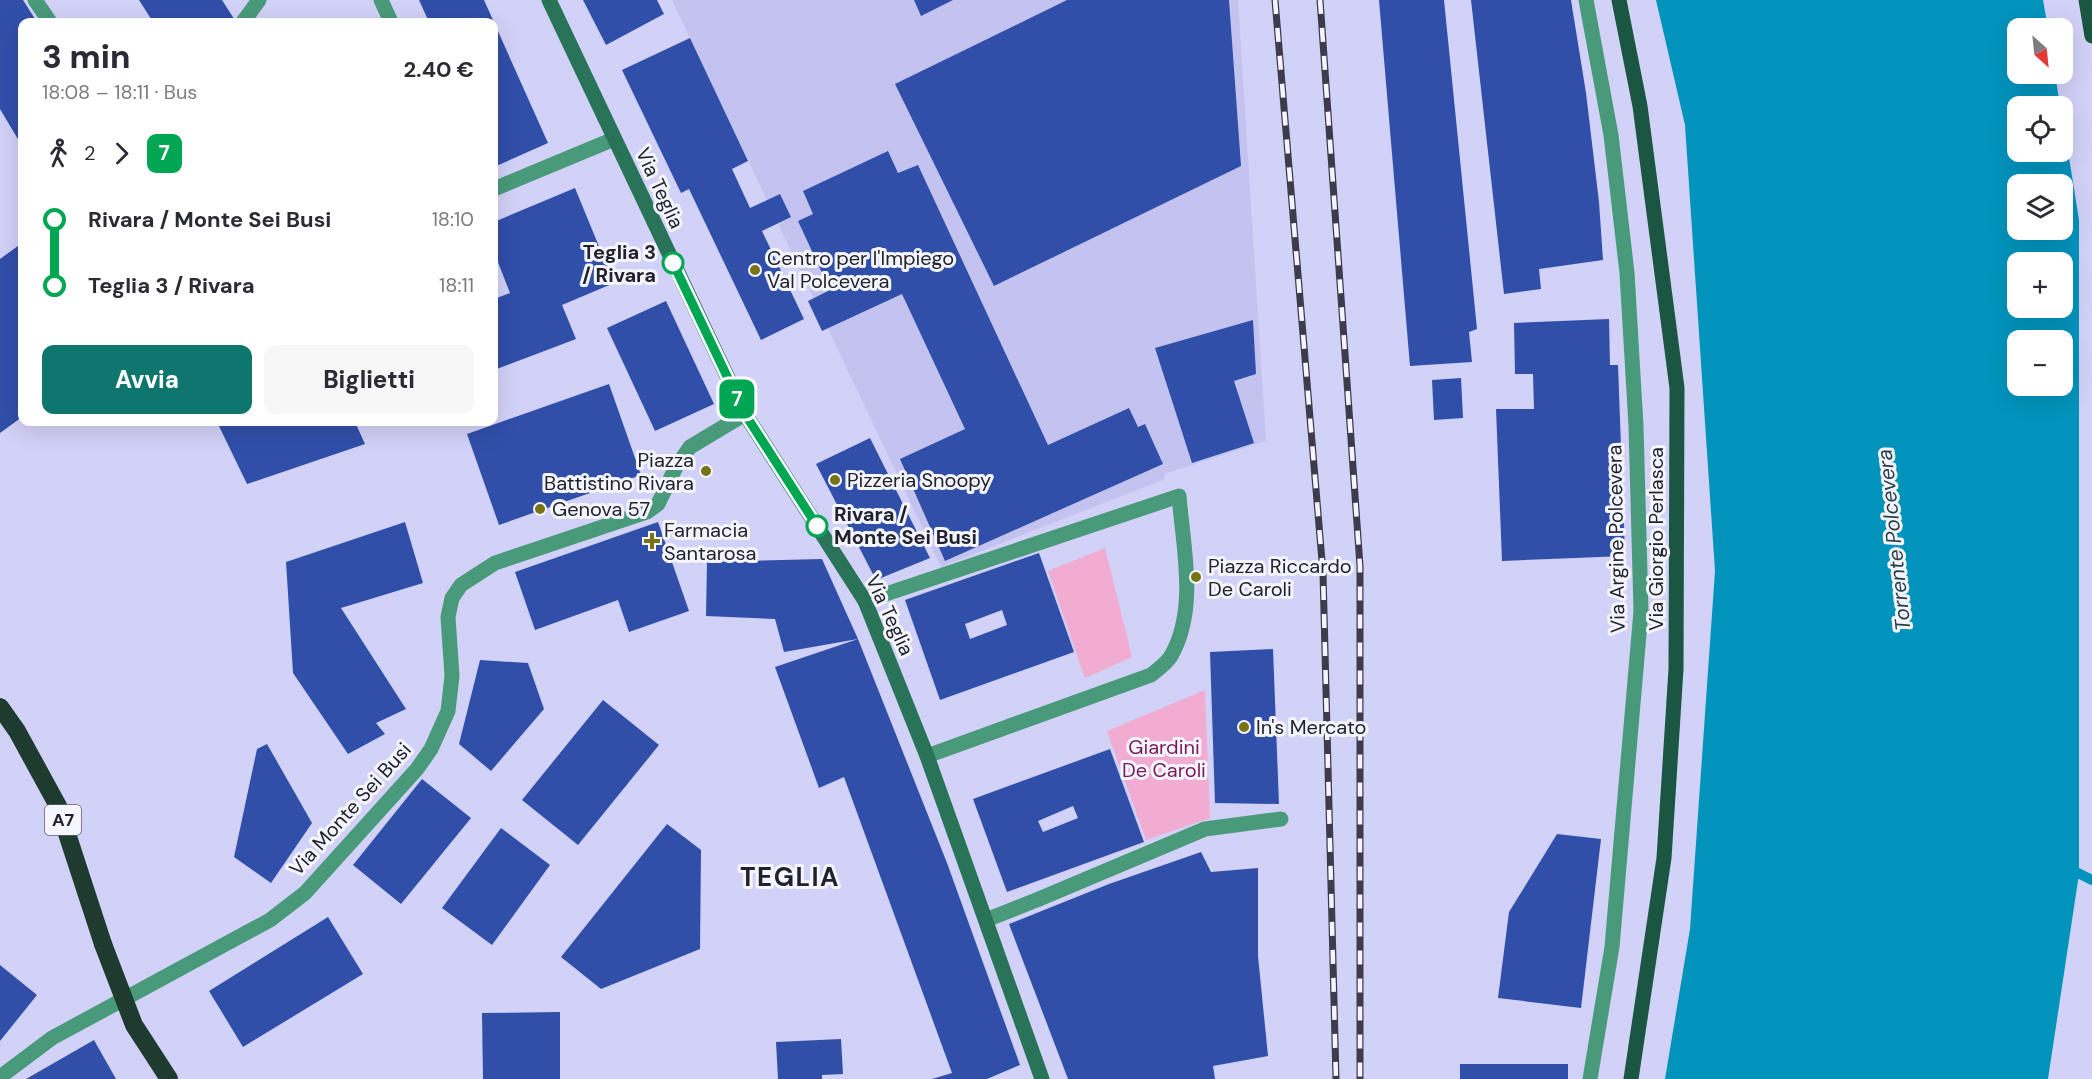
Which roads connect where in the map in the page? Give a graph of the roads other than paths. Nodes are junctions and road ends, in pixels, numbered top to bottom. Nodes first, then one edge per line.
1 (35, 0) edge
2 (259, 0) edge
3 (381, 0) edge
4 (549, 0) edge
5 (1586, 0) edge
6 (1619, 0) edge
7 (2086, 0) edge
8 (47, 18) edge
9 (246, 18) edge
10 (389, 18) edge
11 (2092, 36) edge
12 (614, 139) junction
13 (498, 187) edge
14 (745, 414) junction
15 (865, 601) junction
16 (0, 707) edge
17 (927, 756) junction
18 (1281, 819) dead end
19 (986, 920) junction
20 (0, 1077) edge
21 (169, 1079) edge
22 (1042, 1079) edge
23 (1590, 1079) edge
24 (1631, 1079) edge

1 - 8 street
2 - 9 street
3 - 10 street
4 - 12 main road, Via Teglia
5 - 23 street, Via Argine Polcevera
6 - 24 main road, Via Giorgio Perlasca
7 - 11 main road
12 - 13 street
12 - 14 main road, Via Teglia
14 - 15 main road, Via Teglia
14 - 20 street, Via Monte Sei Busi
15 - 17 main road, Via Teglia
15 - 17 street
16 - 21 highway, A7, bridge
17 - 19 main road, Via Teglia
18 - 19 street
19 - 22 main road, Via Teglia

